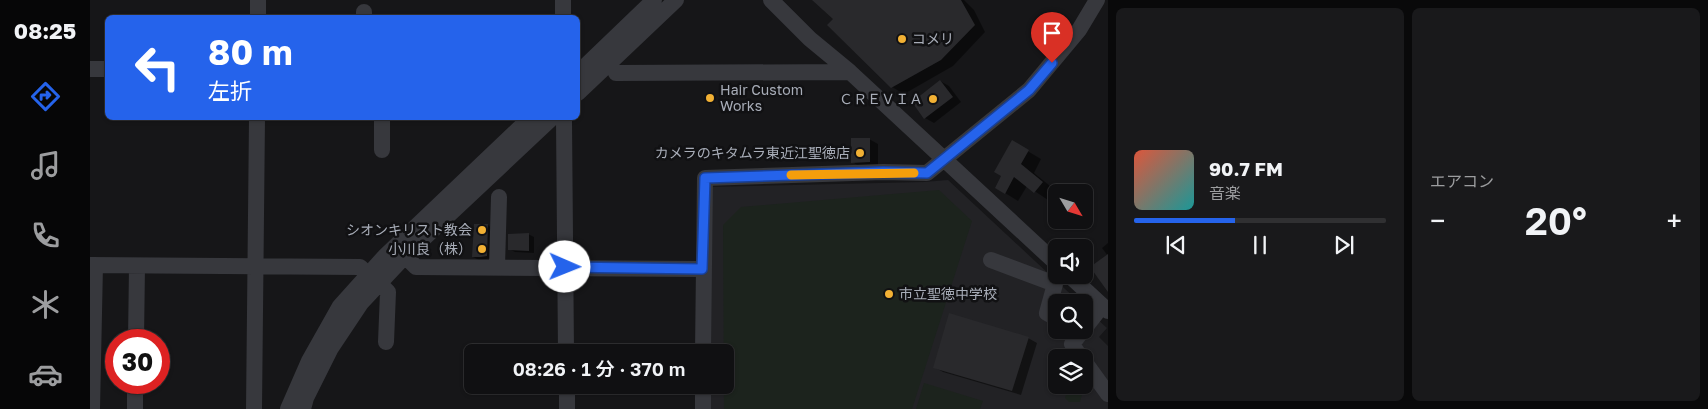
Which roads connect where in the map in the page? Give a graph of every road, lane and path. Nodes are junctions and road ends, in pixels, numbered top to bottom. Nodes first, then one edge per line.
1 (258, 0) edge
2 (564, 0) edge
3 (654, 0) edge
4 (676, 0) edge
5 (771, 0) edge
6 (1097, 0) edge
7 (258, 15) edge
8 (564, 15) edge
9 (90, 69) edge
10 (105, 69) edge
11 (580, 71) edge
12 (850, 72) junction
13 (616, 73) dead end
14 (580, 89) edge
15 (257, 120) edge
16 (382, 120) edge
17 (528, 120) edge
18 (550, 120) edge
19 (563, 120) edge
20 (382, 150) dead end
21 (945, 160) junction
22 (499, 197) dead end
23 (406, 256) junction
24 (1048, 256) edge
25 (991, 260) dead end
26 (92, 265) edge
27 (137, 266) junction
28 (497, 266) junction
29 (256, 267) junction
30 (565, 267) junction
31 (702, 269) junction
32 (374, 279) junction
33 (1079, 284) edge
34 (1052, 294) edge
35 (1105, 309) edge
36 (1093, 320) edge
37 (136, 329) edge
38 (386, 342) dead end
39 (566, 344) edge
40 (703, 344) edge
41 (1093, 373) edge
42 (135, 394) edge
43 (567, 394) edge
44 (703, 394) edge
45 (1108, 394) edge
46 (92, 409) edge
47 (135, 409) edge
48 (254, 409) edge
49 (288, 409) edge
50 (303, 409) edge
51 (567, 409) edge
52 (703, 409) edge

1 - 7 street
2 - 8 street
3 - 11 street
4 - 14 street
5 - 12 street
6 - 21 street
9 - 10 street
12 - 13 street
12 - 21 street
15 - 29 street
16 - 20 street
17 - 32 street
18 - 23 street
19 - 30 street
21 - 24 street
21 - 31 street
22 - 28 street
23 - 28 street
23 - 32 street
25 - 34 street
26 - 27 street
26 - 46 street
27 - 29 street
27 - 37 street
28 - 30 street
29 - 32 street
29 - 48 street
30 - 31 street
30 - 39 street
31 - 40 street
32 - 38 street
32 - 49 street
32 - 50 street
33 - 35 street
35 - 36 street
41 - 45 street
42 - 47 street
43 - 51 street
44 - 52 street

